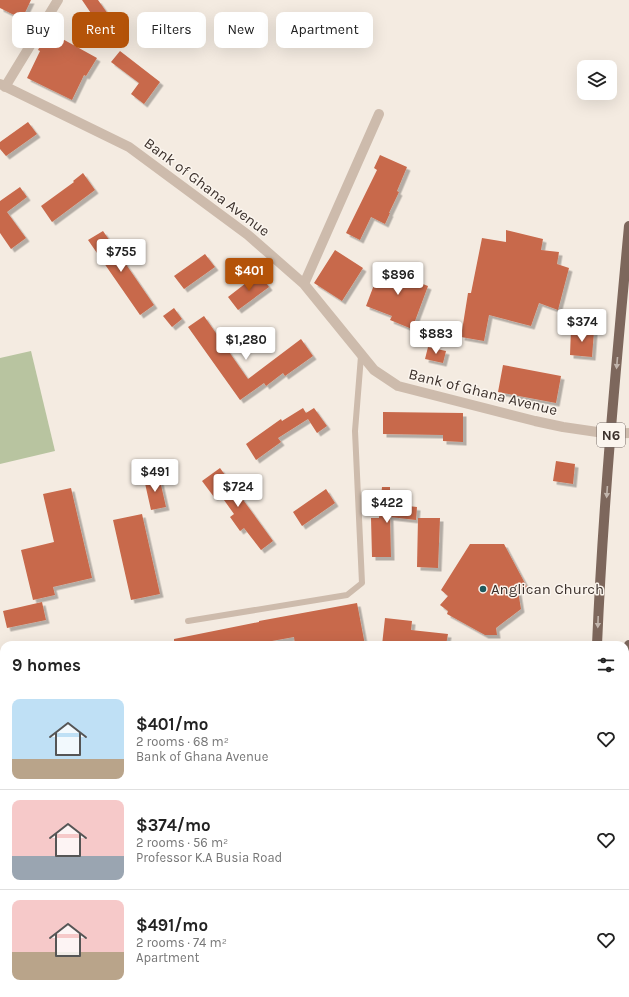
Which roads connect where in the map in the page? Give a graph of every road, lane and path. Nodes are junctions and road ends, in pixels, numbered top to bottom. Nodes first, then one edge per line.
1 (58, 0) edge
2 (3, 86) edge
3 (379, 114) dead end
4 (629, 226) edge
5 (304, 284) junction
6 (361, 356) junction
7 (629, 433) edge
8 (611, 434) junction
9 (188, 621) dead end
10 (597, 641) edge

1 - 2 street
2 - 5 street, Bank of Ghana Avenue
3 - 5 street
4 -> 8 main road, N6
5 - 6 street, Bank of Ghana Avenue
6 - 8 street, Bank of Ghana Avenue
6 - 9 lane
7 - 8 street, Bank of Ghana Avenue
8 -> 10 main road, N6

